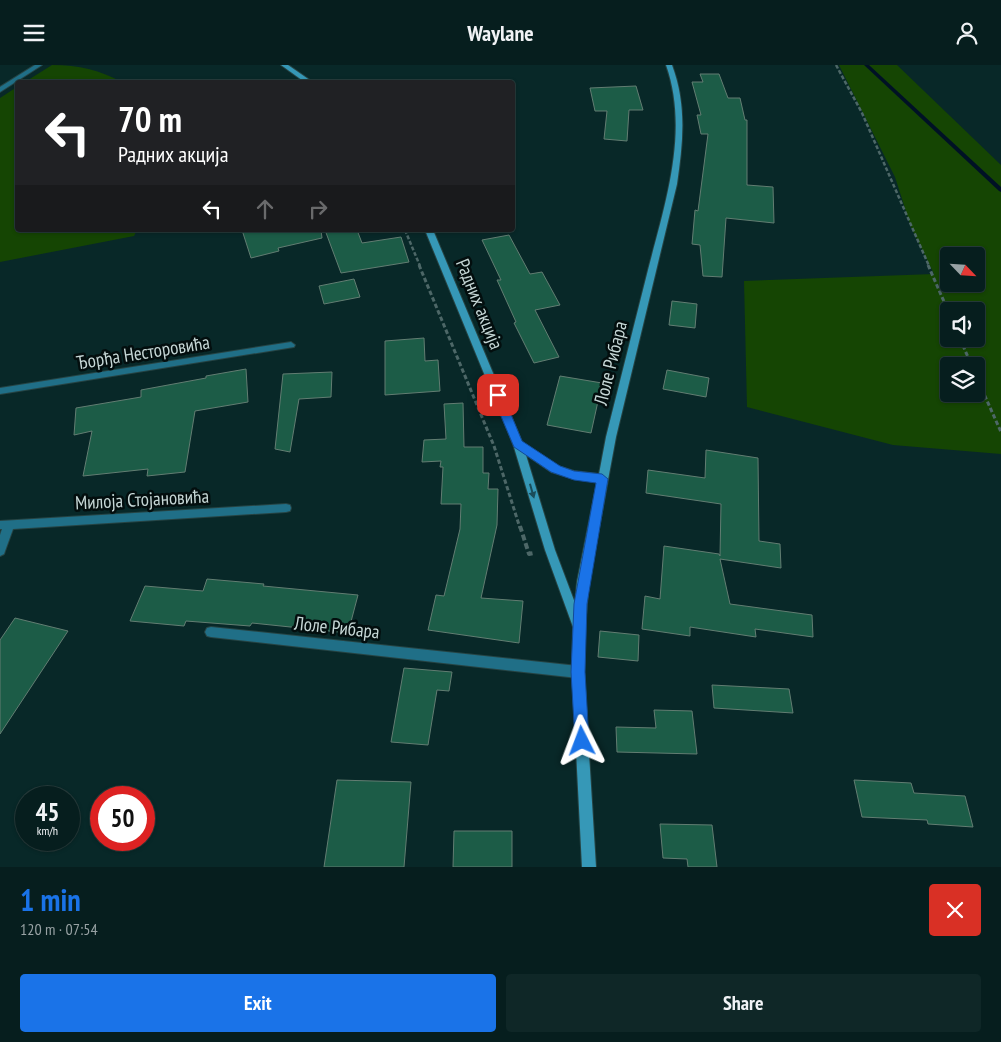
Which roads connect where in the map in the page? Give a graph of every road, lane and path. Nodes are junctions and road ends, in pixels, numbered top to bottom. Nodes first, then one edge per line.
1 (39, 65) edge
2 (284, 65) edge
3 (670, 65) edge
4 (836, 65) edge
5 (15, 80) edge
6 (16, 80) edge
7 (306, 80) edge
8 (0, 90) edge
9 (406, 232) edge
10 (430, 232) edge
11 (944, 302) edge
12 (291, 345) dead end
13 (0, 391) edge
14 (985, 396) edge
15 (1001, 432) edge
16 (518, 444) junction
17 (602, 479) junction
18 (286, 507) dead end
19 (4, 524) edge
20 (550, 550) junction
21 (0, 551) edge
22 (578, 626) junction
23 (211, 632) dead end
24 (578, 672) junction
25 (589, 867) edge

1 - 6 street
2 - 7 main road
3 - 17 main road, Лоле Рибара
4 - 11 path
5 - 8 street
9 - 20 path
10 - 16 main road, Радних акција
12 - 13 street, Ђорђа Несторовића
14 - 15 path
16 - 17 main road
16 -> 20 main road, Радних акција
17 - 22 main road, Лоле Рибара
18 - 19 street, Милоја Стојановића
19 - 21 street
20 - 22 main road, Радних акција
22 - 24 main road, Лоле Рибара
23 - 24 street, Лоле Рибара
24 - 25 main road, Лоле Рибара

